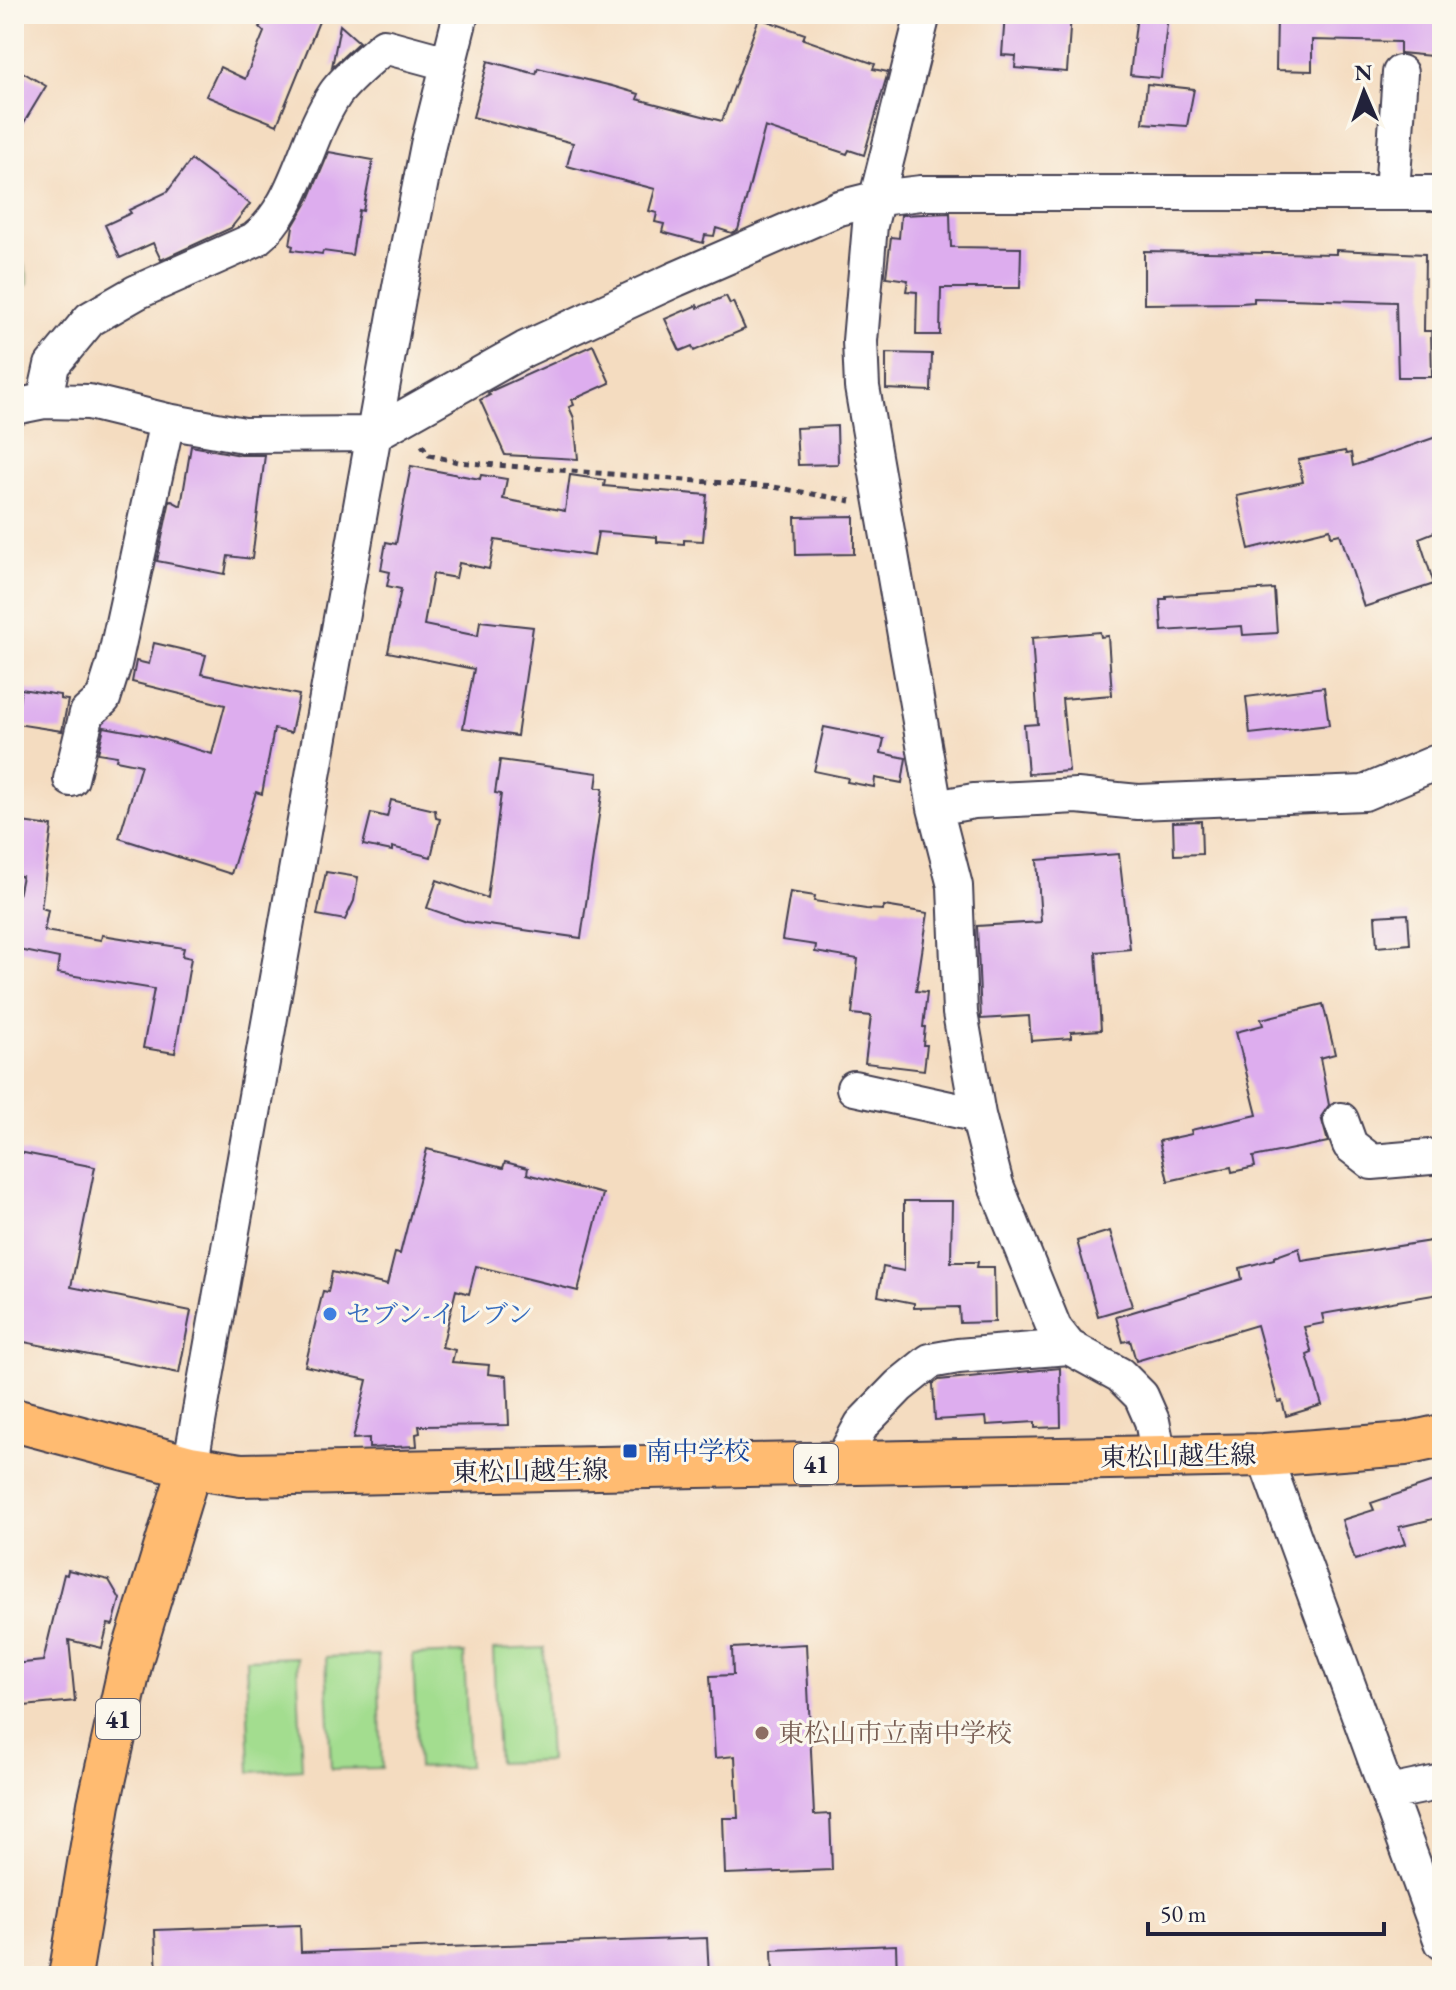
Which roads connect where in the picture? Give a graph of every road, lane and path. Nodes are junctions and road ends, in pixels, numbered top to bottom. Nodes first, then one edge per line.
1 (461, 14) edge
2 (923, 14) edge
3 (447, 63) junction
4 (1400, 73) dead end
5 (1392, 192) junction
6 (1442, 193) edge
7 (879, 198) junction
8 (29, 404) edge
9 (167, 421) junction
10 (389, 426) junction
11 (881, 506) junction
12 (1442, 760) edge
13 (71, 779) dead end
14 (935, 808) junction
15 (854, 1088) dead end
16 (978, 1115) junction
17 (1341, 1120) dead end
18 (1442, 1156) edge
19 (1069, 1347) junction
20 (14, 1420) edge
21 (1442, 1436) edge
22 (1264, 1455) junction
23 (1159, 1456) junction
24 (840, 1464) junction
25 (190, 1467) junction
26 (1442, 1782) edge
27 (1389, 1793) junction
28 (1442, 1942) edge
29 (70, 1976) edge

1 - 3 street
2 - 7 street
3 - 8 street
3 - 10 street
4 - 5 street
5 - 6 street
5 - 7 street
7 - 10 street
7 - 11 street
8 - 9 street
9 - 10 street
9 - 13 street
10 - 11 path
10 - 25 street
11 - 14 street
12 - 14 street
14 - 16 street
15 - 16 street
16 - 19 street
17 - 18 street
19 - 23 street
19 - 24 street
20 - 25 main road, 東松山越生線
21 - 22 main road, 東松山越生線 / 41
22 - 23 main road, 東松山越生線 / 41
22 - 27 street
23 - 24 main road, 東松山越生線 / 41
24 - 25 main road, 東松山越生線 / 41
25 - 29 main road, 41
26 - 27 street
27 - 28 street

